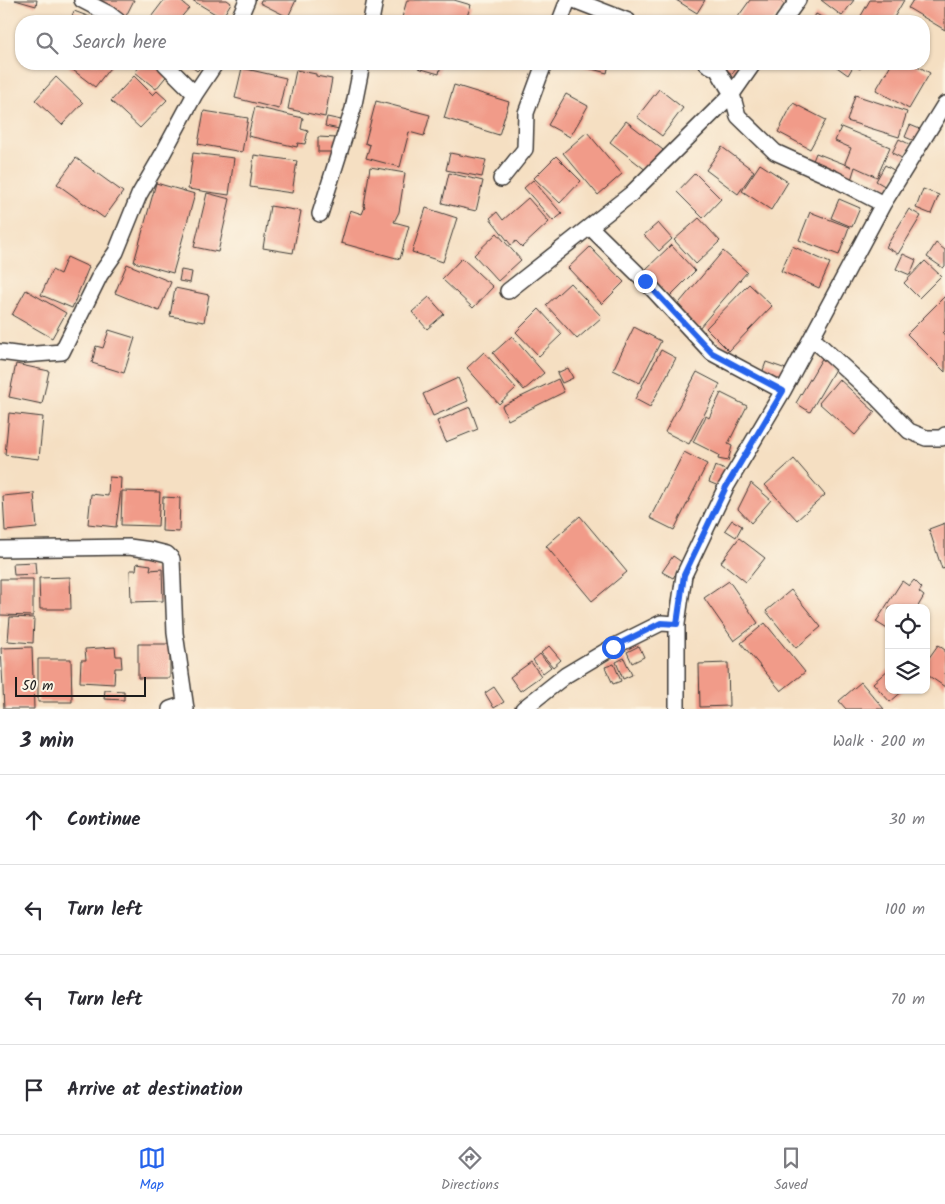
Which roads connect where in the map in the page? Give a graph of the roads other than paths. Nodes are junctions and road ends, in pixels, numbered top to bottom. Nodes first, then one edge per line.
1 (82, 0) edge
2 (247, 0) edge
3 (375, 0) edge
4 (568, 0) edge
5 (574, 0) edge
6 (798, 0) edge
7 (110, 15) edge
8 (241, 15) edge
9 (372, 15) edge
10 (562, 15) edge
11 (613, 15) edge
12 (787, 15) edge
13 (171, 70) edge
14 (211, 70) edge
15 (361, 70) edge
16 (542, 70) edge
17 (718, 70) edge
18 (749, 70) edge
19 (194, 94) junction
20 (732, 94) junction
21 (945, 104) edge
22 (501, 180) dead end
23 (883, 204) junction
24 (320, 214) dead end
25 (590, 226) junction
26 (508, 291) dead end
27 (812, 338) junction
28 (0, 352) edge
29 (783, 391) junction
30 (945, 434) edge
31 (0, 549) edge
32 (677, 624) junction
33 (186, 707) edge
34 (170, 709) edge
35 (523, 709) edge
36 (677, 709) edge

1 - 7 street
2 - 8 street
3 - 9 street
4 - 10 street
5 - 11 street
6 - 12 street
13 - 19 street
14 - 19 street
15 - 24 street
16 - 22 street
17 - 20 street
18 - 20 street
19 - 28 street
20 - 23 street
20 - 25 street
21 - 23 street
23 - 27 street
25 - 26 street
25 - 29 street
27 - 29 street
27 - 30 street
29 - 32 street
31 - 33 street
32 - 35 street
32 - 36 street
33 - 34 street

